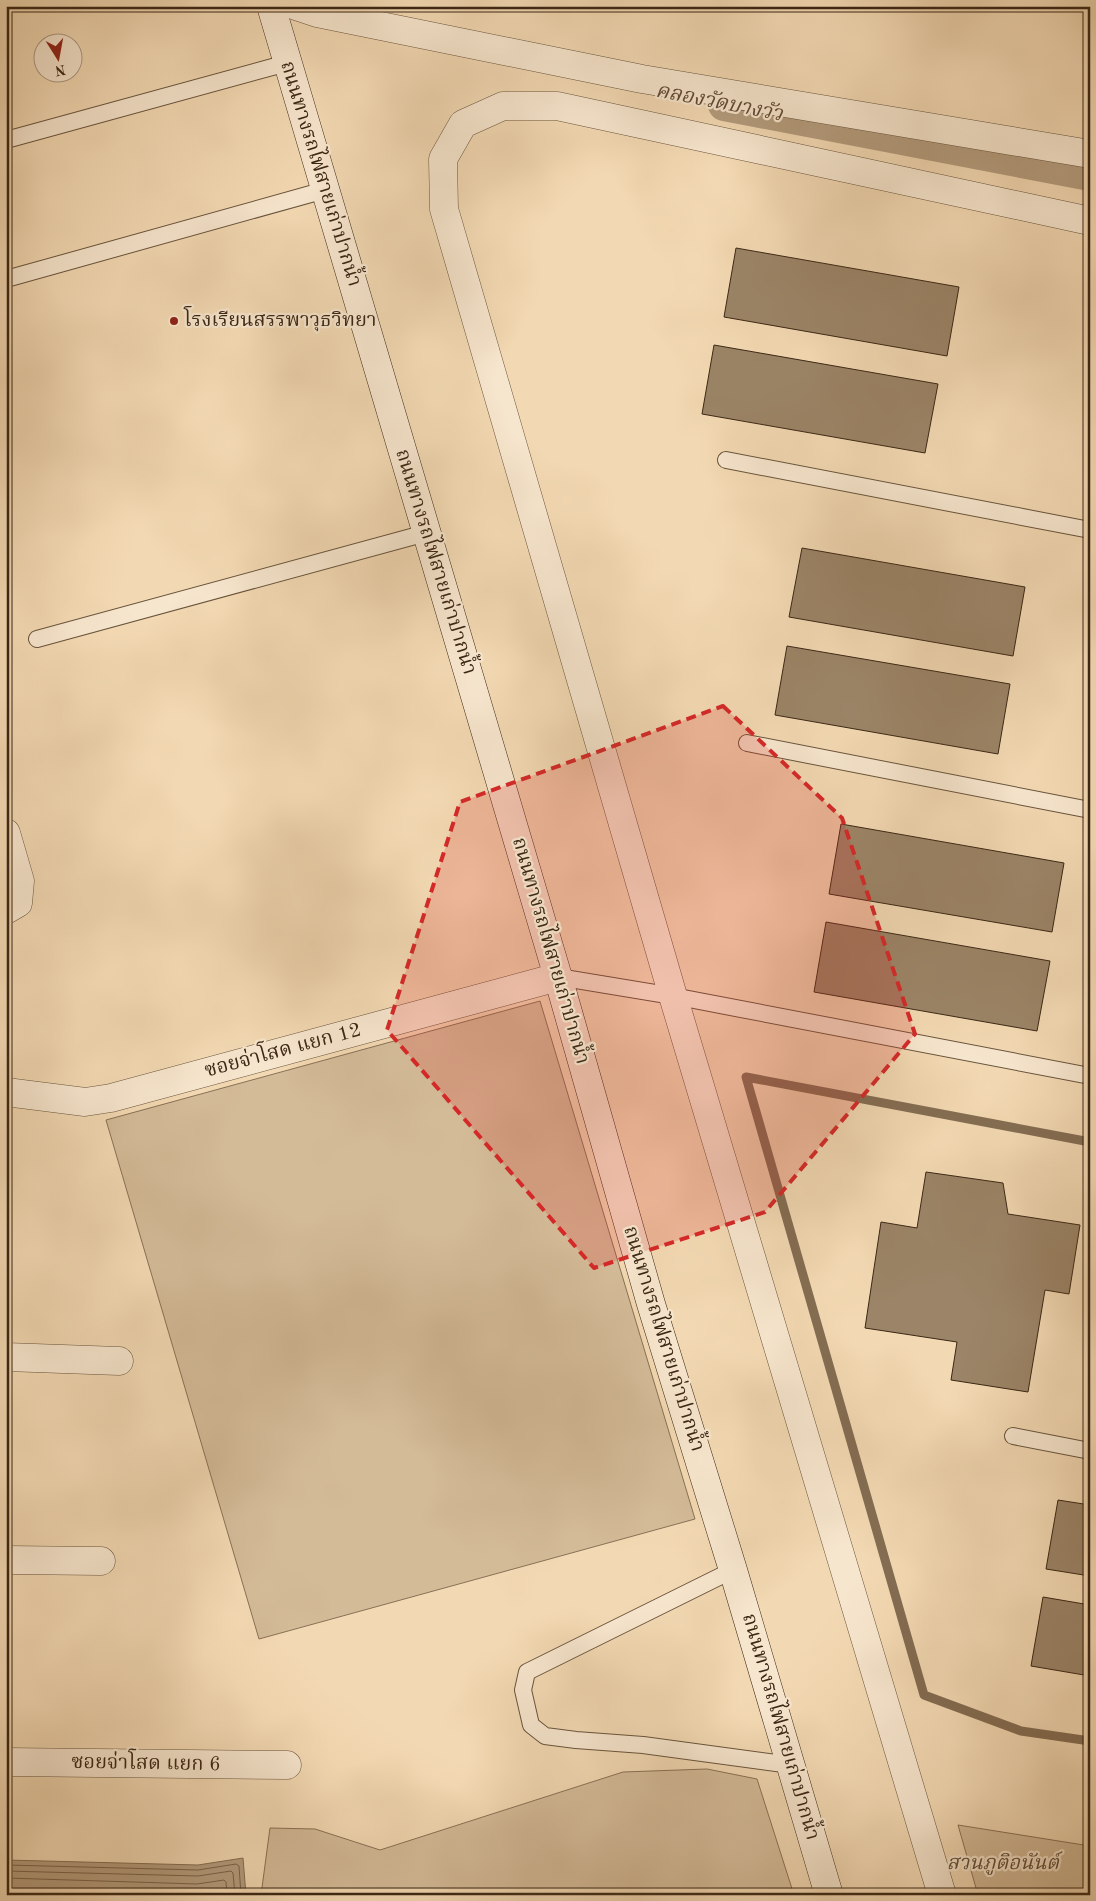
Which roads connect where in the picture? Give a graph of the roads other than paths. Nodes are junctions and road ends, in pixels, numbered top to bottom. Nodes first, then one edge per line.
1 (271, 6) edge
2 (296, 6) edge
3 (287, 63) junction
4 (6, 140) edge
5 (1090, 154) edge
6 (325, 190) junction
7 (1090, 221) edge
8 (6, 279) edge
9 (726, 460) dead end
10 (1090, 530) edge
11 (426, 533) junction
12 (37, 639) dead end
13 (747, 743) dead end
14 (1090, 810) edge
15 (6, 833) edge
16 (6, 910) edge
17 (558, 977) junction
18 (673, 996) junction
19 (1090, 1076) edge
20 (6, 1092) edge
21 (6, 1357) edge
22 (119, 1361) dead end
23 (1013, 1436) dead end
24 (1090, 1450) edge
25 (6, 1560) edge
26 (101, 1561) dead end
27 (733, 1570) junction
28 (6, 1762) edge
29 (287, 1765) dead end
30 (791, 1765) junction
31 (829, 1895) edge
32 (942, 1895) edge

1 - 3 street, ถนนทางรถไฟสายเก่าปากน้ำ
2 - 5 street
3 - 4 lane
3 - 6 street, ถนนทางรถไฟสายเก่าปากน้ำ
6 - 8 lane
6 - 11 street, ถนนทางรถไฟสายเก่าปากน้ำ
7 - 18 street
9 - 10 lane
11 - 12 lane
11 - 17 street, ถนนทางรถไฟสายเก่าปากน้ำ
13 - 14 lane
15 - 16 street
17 - 18 lane
17 - 20 street, ซอยจ่าโสด แยก 12
17 - 27 street, ถนนทางรถไฟสายเก่าปากน้ำ
18 - 19 lane
18 - 32 street
21 - 22 street
23 - 24 lane
25 - 26 street
27 - 30 street, ถนนทางรถไฟสายเก่าปากน้ำ
27 - 30 lane
28 - 29 street, ซอยจ่าโสด แยก 6
30 - 31 street, ถนนทางรถไฟสายเก่าปากน้ำ

